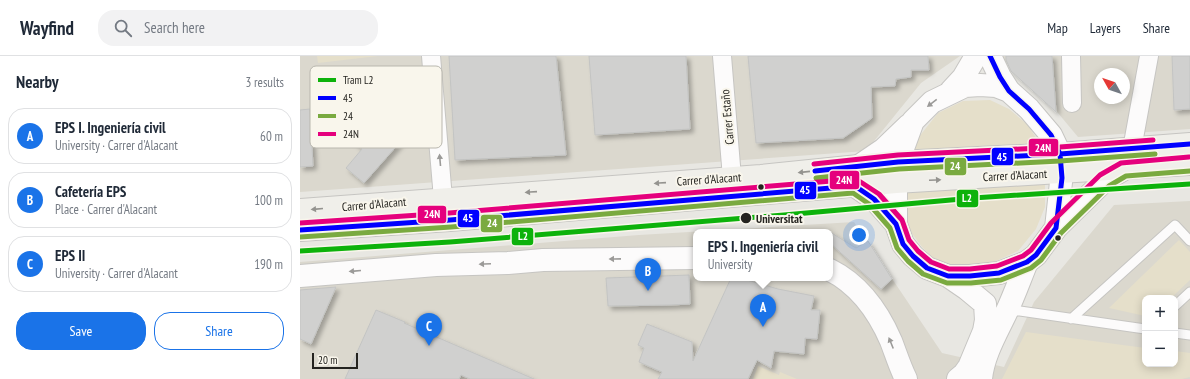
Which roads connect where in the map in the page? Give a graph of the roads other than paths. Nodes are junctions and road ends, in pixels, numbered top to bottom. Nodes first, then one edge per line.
1 (431, 56) edge
2 (722, 56) edge
3 (976, 56) edge
4 (990, 56) edge
5 (1071, 56) edge
6 (1149, 56) edge
7 (432, 66) edge
8 (1010, 91) junction
9 (951, 92) junction
10 (1072, 103) dead end
11 (912, 121) junction
12 (1190, 144) edge
13 (439, 148) edge
14 (1128, 159) junction
15 (1061, 163) junction
16 (1190, 164) edge
17 (897, 172) junction
18 (857, 176) junction
19 (732, 178) junction
20 (443, 199) junction
21 (300, 210) edge
22 (896, 224) junction
23 (1056, 228) junction
24 (300, 230) edge
25 (1190, 241) edge
26 (693, 258) edge
27 (1027, 262) junction
28 (833, 272) edge
29 (300, 276) edge
30 (948, 276) junction
31 (1190, 292) edge
32 (1178, 303) edge
33 (996, 308) junction
34 (1071, 318) junction
35 (1142, 329) edge
36 (1178, 333) edge
37 (1190, 335) edge
38 (907, 376) edge
39 (958, 379) edge
40 (980, 379) edge

7 -> 1 street
2 - 19 street, Carrer Estaño
3 - 9 street
4 - 8 street
5 - 10 street
6 - 14 street
8 - 9 street
8 - 15 street
9 -> 11 street
11 - 17 street
11 - 18 street
12 - 14 main road
20 -> 13 street
14 - 15 main road
14 - 16 main road
14 - 23 street
15 - 17 main road
15 - 23 street, Carrer d’Alacant
17 - 18 main road
17 - 22 street
18 -> 19 main road, Carrer d'Alacant
18 - 22 street
18 - 24 main road, Carrer d'Alacant
19 -> 20 main road, Carrer d'Alacant
20 -> 21 main road, Carrer d'Alacant
22 - 30 street
23 - 27 street
25 - 34 lane
26 -> 29 street
27 - 30 street
27 - 33 street
38 -> 28 street
30 - 33 street
31 - 32 lane
33 - 34 lane
33 - 39 street
33 - 40 street
34 - 35 lane
36 - 37 lane

